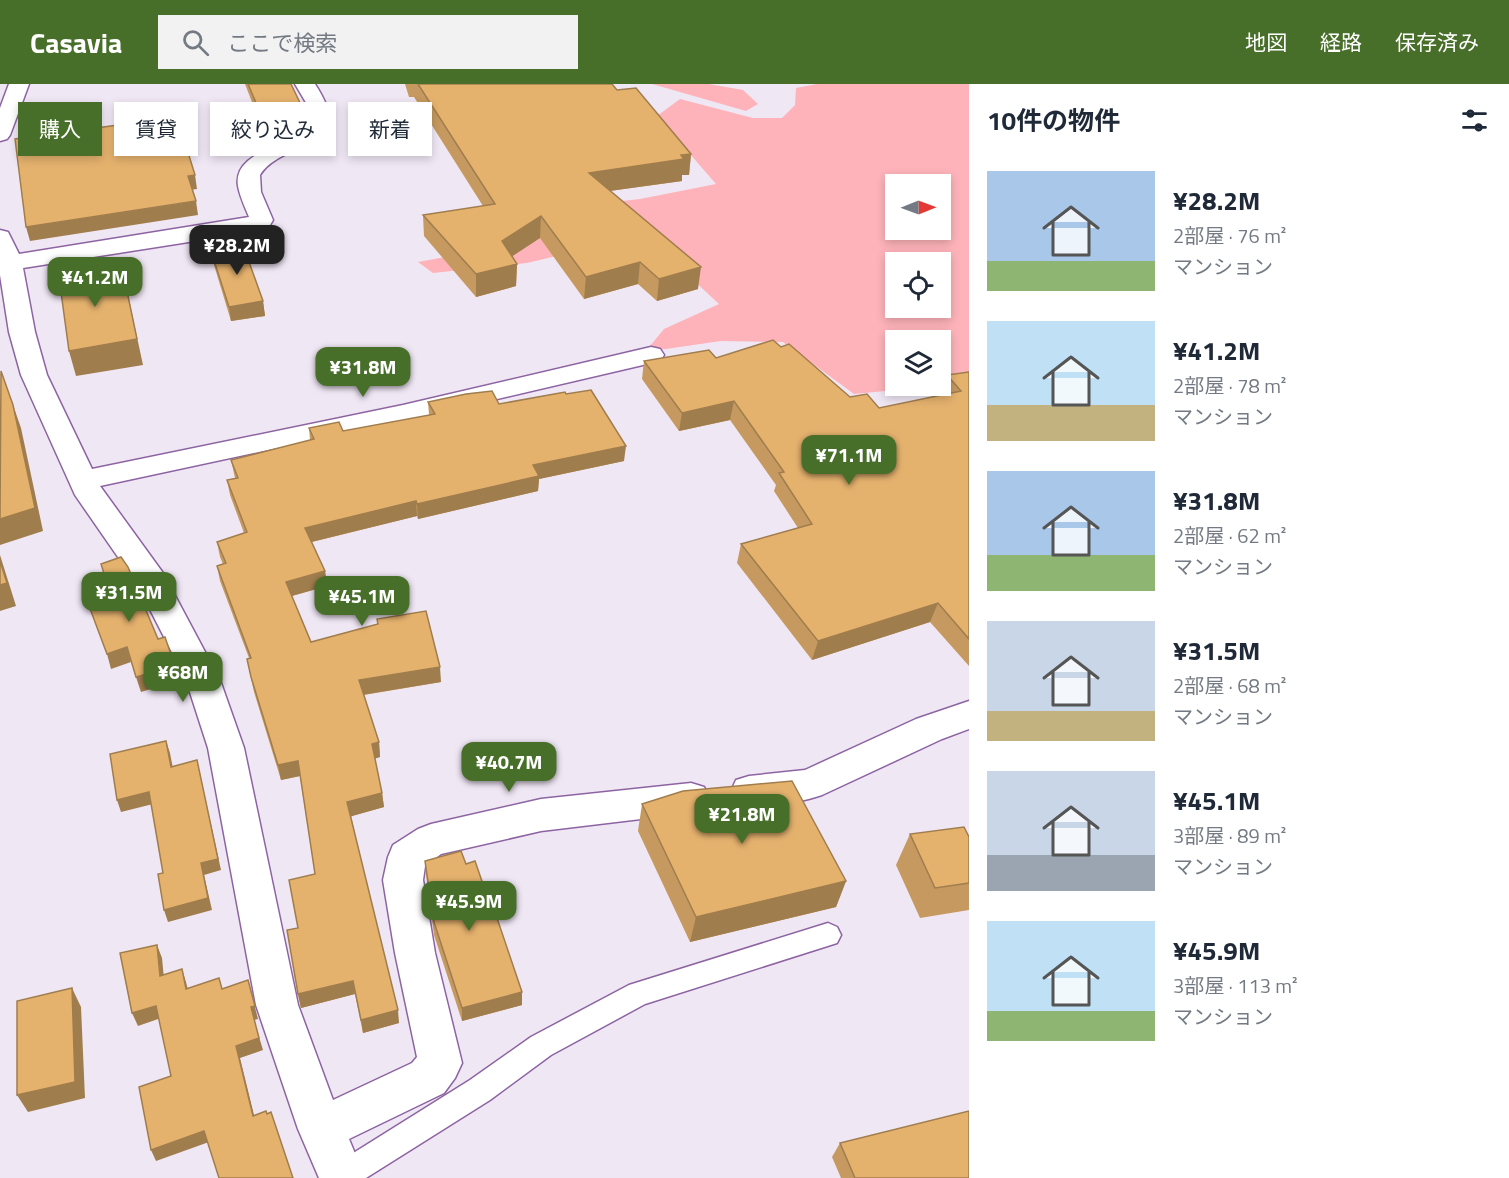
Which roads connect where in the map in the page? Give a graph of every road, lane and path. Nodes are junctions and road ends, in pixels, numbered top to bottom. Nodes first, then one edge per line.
1 (19, 84) edge
2 (305, 84) edge
3 (0, 135) edge
4 (5, 250) edge
5 (651, 355) dead end
6 (84, 480) junction
7 (969, 716) edge
8 (828, 935) dead end
9 (321, 1130) junction
10 (342, 1177) edge

1 - 3 street
2 - 4 street
4 - 6 street
5 - 6 street
6 - 9 street
7 - 9 street
8 - 10 lane
9 - 10 street

